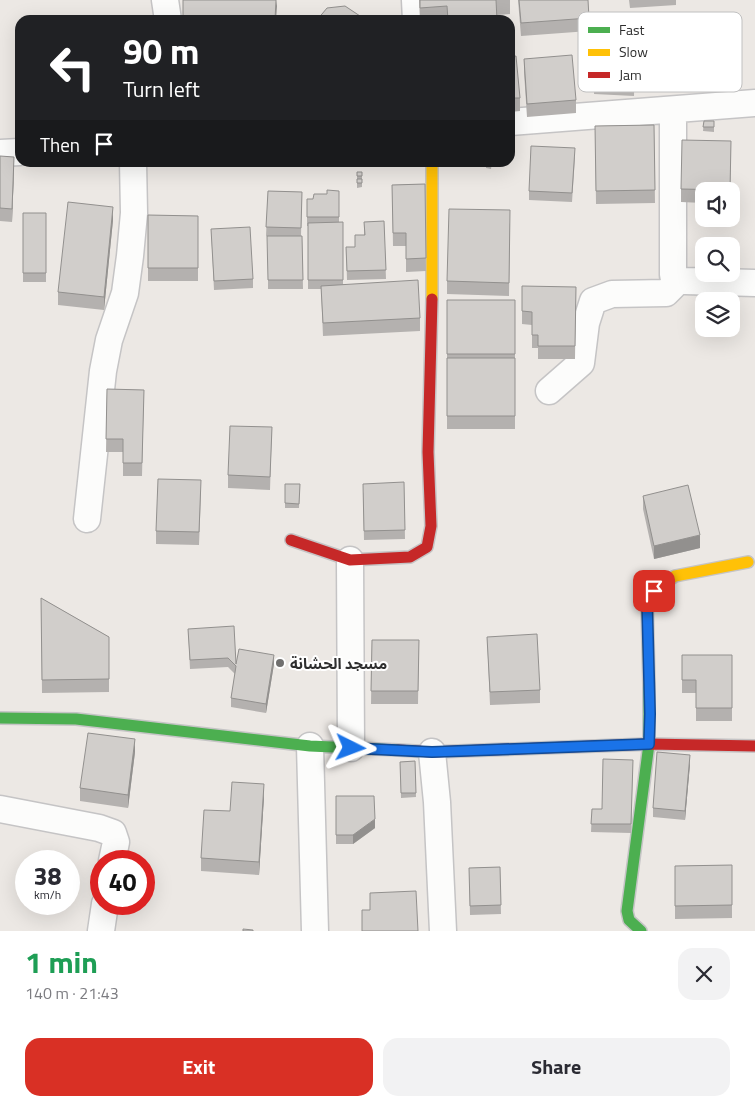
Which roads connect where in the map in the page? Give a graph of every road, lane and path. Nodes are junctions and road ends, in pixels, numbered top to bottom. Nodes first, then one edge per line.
1 (165, 0) edge
2 (415, 0) edge
3 (167, 15) edge
4 (416, 15) edge
5 (755, 102) edge
6 (673, 110) junction
7 (515, 122) edge
8 (15, 152) edge
9 (0, 153) edge
10 (133, 167) edge
11 (432, 167) edge
12 (678, 280) junction
13 (755, 283) edge
14 (549, 391) dead end
15 (87, 519) dead end
16 (291, 540) dead end
17 (350, 560) junction
18 (748, 562) dead end
19 (0, 718) edge
20 (649, 744) junction
21 (310, 746) junction
22 (755, 746) edge
23 (351, 748) junction
24 (432, 752) junction
25 (0, 809) edge
26 (114, 850) edge
27 (103, 915) edge
28 (100, 931) edge
29 (314, 931) edge
30 (443, 931) edge
31 (641, 931) edge

1 - 3 street
2 - 4 street
5 - 6 street
6 - 7 street
6 - 12 street
8 - 9 street
10 - 15 street
11 - 17 street
12 - 13 street
12 - 14 street
16 - 17 street
17 - 23 street
18 - 20 street
19 - 21 street
20 - 22 street
20 - 24 street
20 - 31 street
21 - 23 street
21 - 29 street
23 - 24 street
24 - 30 street
25 - 26 street
27 - 28 street

